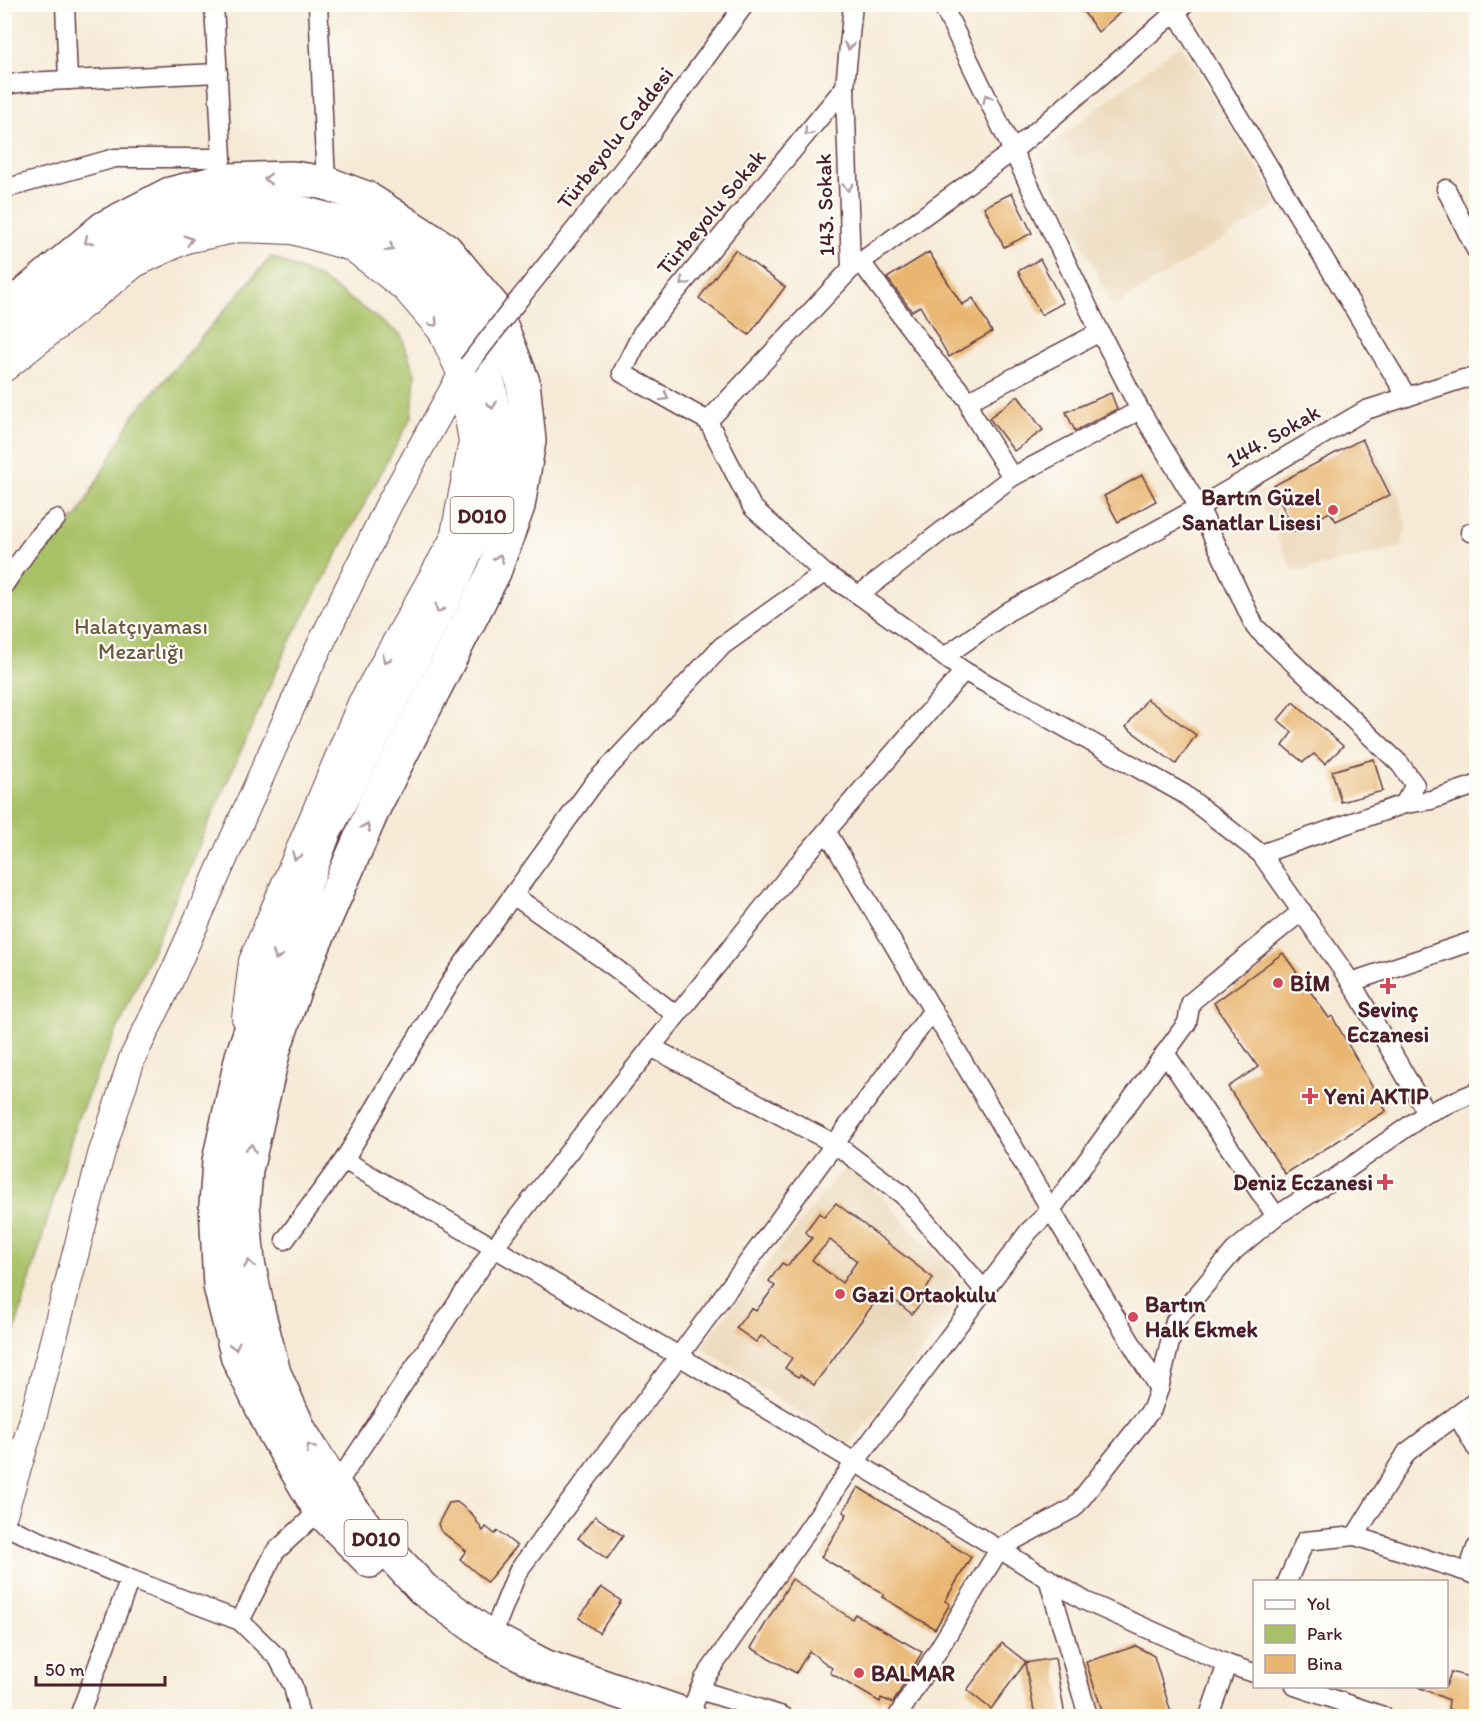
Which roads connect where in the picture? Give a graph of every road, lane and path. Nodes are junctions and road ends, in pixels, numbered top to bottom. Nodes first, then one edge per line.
1 (65, 4) edge
2 (214, 4) edge
3 (318, 4) edge
4 (745, 4) edge
5 (853, 4) edge
6 (942, 4) edge
7 (1180, 8) edge
8 (218, 73) junction
9 (68, 80) junction
10 (4, 85) edge
11 (845, 87) junction
12 (1013, 151) junction
13 (326, 183) junction
14 (4, 189) edge
15 (1446, 189) dead end
16 (1476, 250) edge
17 (856, 265) junction
18 (4, 312) edge
19 (1101, 332) junction
20 (4, 347) edge
21 (4, 369) edge
22 (465, 370) junction
23 (1476, 378) edge
24 (1407, 397) junction
25 (969, 401) junction
26 (1140, 410) junction
27 (708, 421) junction
28 (1012, 477) junction
29 (1199, 507) junction
30 (56, 519) dead end
31 (824, 573) junction
32 (4, 585) edge
33 (859, 595) junction
34 (944, 657) junction
35 (964, 671) junction
36 (1476, 785) edge
37 (1404, 804) junction
38 (827, 832) junction
39 (1261, 854) junction
40 (513, 895) junction
41 (1302, 911) junction
42 (1476, 940) edge
43 (1351, 982) junction
44 (933, 1010) junction
45 (676, 1015) junction
46 (651, 1047) junction
47 (1165, 1053) junction
48 (240, 1064) junction
49 (1476, 1092) edge
50 (1427, 1113) junction
51 (835, 1144) junction
52 (344, 1160) junction
53 (1051, 1210) junction
54 (1276, 1216) junction
55 (285, 1240) dead end
56 (494, 1249) junction
57 (984, 1290) junction
58 (679, 1356) junction
59 (1159, 1389) junction
60 (1476, 1401) edge
61 (1457, 1415) junction
62 (1476, 1448) edge
63 (855, 1462) junction
64 (328, 1498) junction
65 (4, 1514) edge
66 (4, 1526) edge
67 (1355, 1536) junction
68 (1000, 1548) junction
69 (1476, 1548) edge
70 (1472, 1573) edge
71 (1048, 1578) junction
72 (130, 1579) junction
73 (1287, 1580) edge
74 (240, 1621) junction
75 (491, 1638) junction
76 (1227, 1664) junction
77 (1253, 1673) edge
78 (1301, 1688) edge
79 (692, 1708) edge
80 (79, 1716) edge
81 (300, 1716) edge
82 (640, 1716) edge
83 (783, 1716) edge
84 (898, 1716) edge
85 (1088, 1716) edge
86 (1209, 1716) edge
87 (1383, 1716) edge

1 - 9 street
2 - 8 street
3 - 13 street
4 - 22 street, Türbeyolu Caddesi, bridge
5 -> 11 street, 143. Sokak
12 -> 6 street
7 - 12 street
7 - 24 street
8 - 9 street
8 - 14 street
9 - 10 street
11 -> 17 street, 143. Sokak
11 -> 27 street, Türbeyolu Sokak
12 - 17 street
12 - 19 street
13 -> 18 highway, D010
64 -> 13 highway, D010
15 - 16 street
17 - 25 street
17 - 27 street, 143. Sokak
19 - 25 street
19 - 26 street
20 -> 48 highway, D010
21 -> 22 street
22 -> 48 street
22 - 65 street
23 - 24 street, 144. Sokak
24 - 29 street, 144. Sokak
25 - 28 street
26 - 28 street
26 - 29 street
27 - 31 street
28 - 33 street
29 - 34 street, 144. Sokak
29 - 37 street
30 - 32 street
31 - 33 street
31 - 40 street
33 - 34 street
34 - 35 street
35 - 38 street
35 - 39 street
36 - 37 street
37 - 39 street
38 - 44 street
38 - 45 street
39 - 41 street
40 - 45 street
40 - 52 street
41 - 43 street
41 - 47 street
42 - 43 street
43 - 50 street
44 - 51 street
44 - 53 street
45 - 46 street
46 - 51 street
46 - 56 street
47 - 53 street
47 - 54 street
48 -> 64 highway, D010
49 - 50 street
50 - 54 street
51 - 57 street
51 - 58 street
52 - 55 street
52 - 56 street
53 - 57 street
53 - 59 street
54 - 59 street
56 - 58 street
56 - 64 street
57 - 63 street
58 - 63 street
58 - 75 street
59 - 68 street
60 - 61 street
61 - 62 street
61 - 67 street
63 - 68 street
63 - 79 street
64 - 74 street
64 - 75 highway, D010
64 - 82 highway, D010
66 - 72 street
67 - 70 street
67 - 73 street
68 - 71 street
68 - 84 street
69 - 70 street
71 - 76 street
71 - 85 street
72 - 74 street
72 - 80 street
74 - 81 street
75 - 79 highway, D010
76 - 77 street
76 - 86 street
78 - 87 street
79 - 83 street

